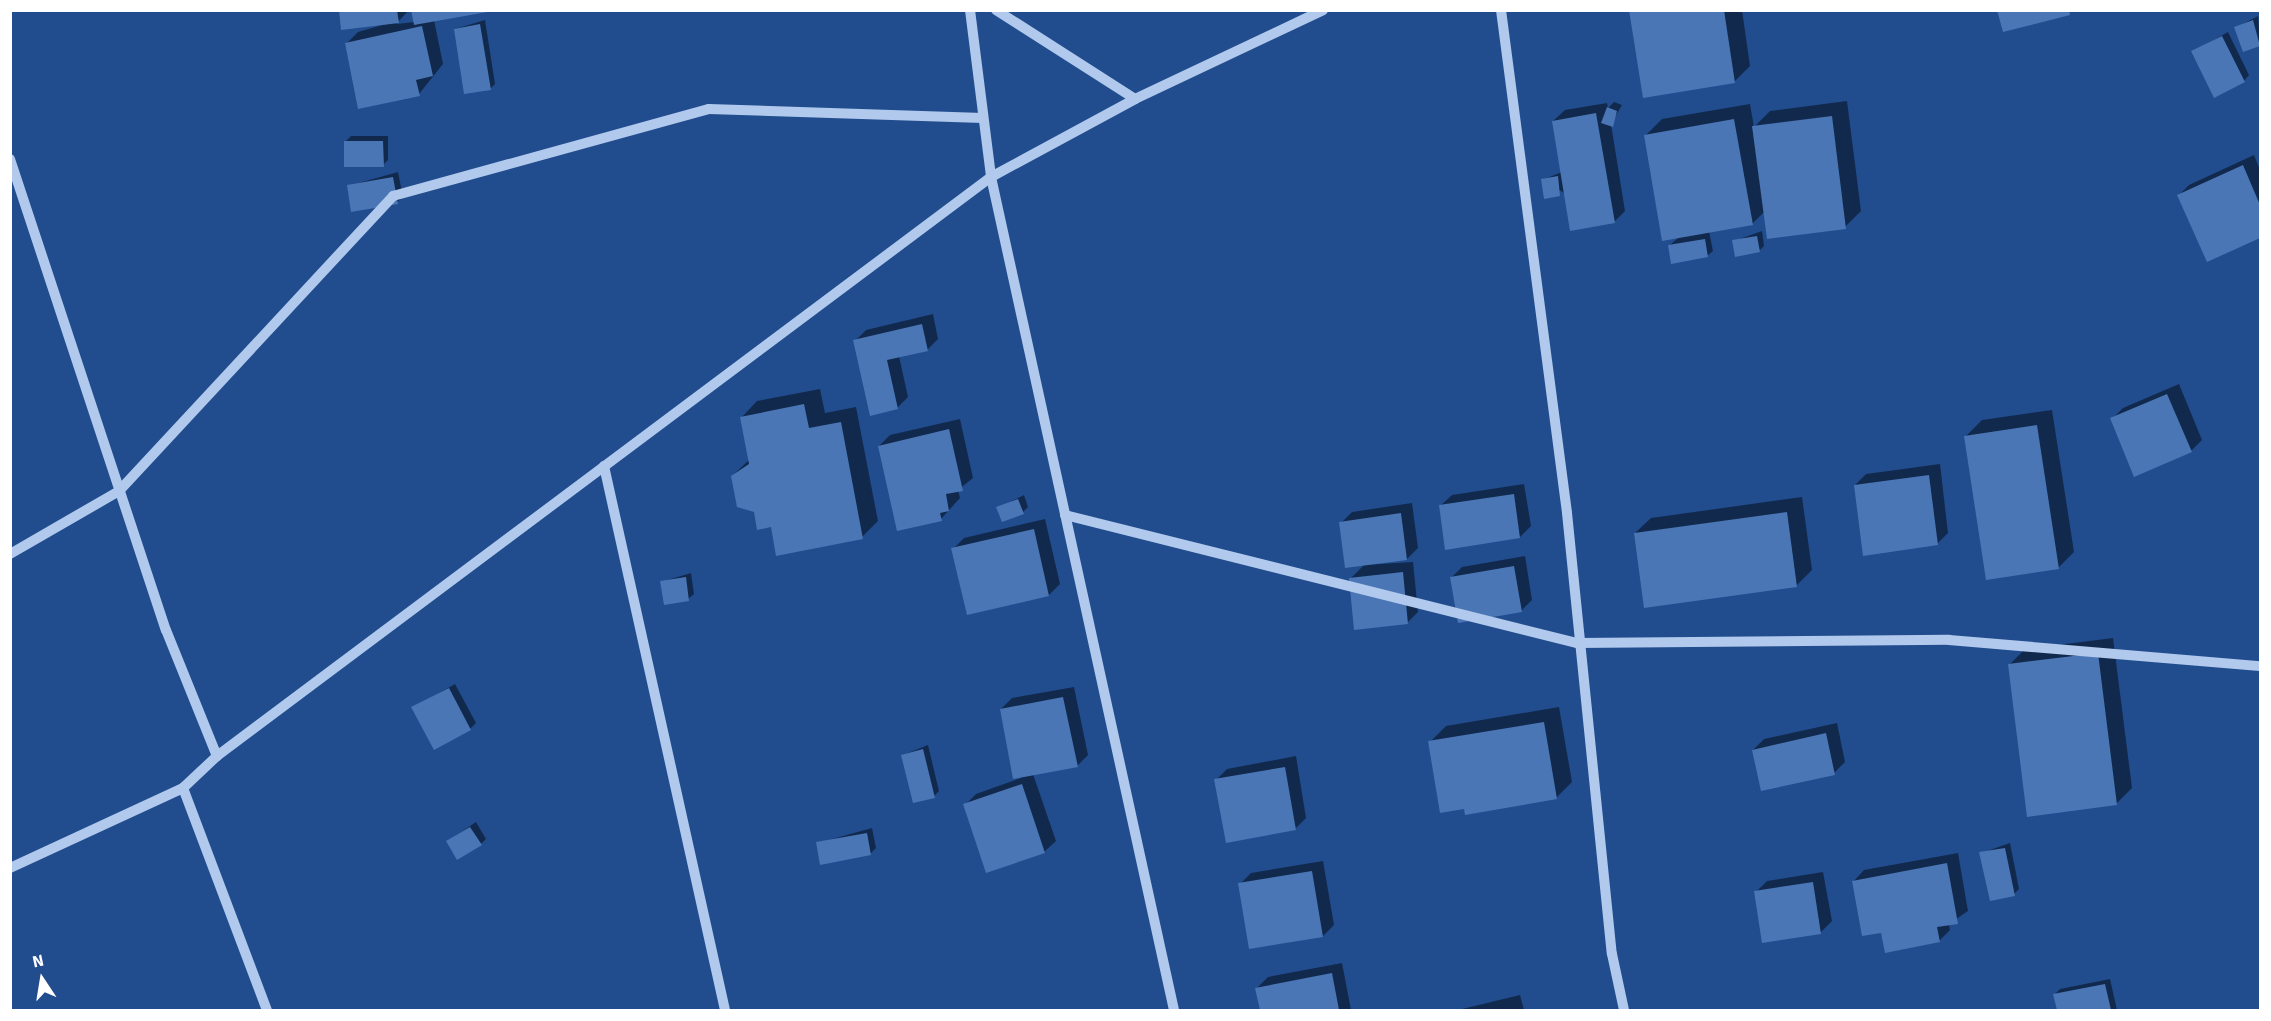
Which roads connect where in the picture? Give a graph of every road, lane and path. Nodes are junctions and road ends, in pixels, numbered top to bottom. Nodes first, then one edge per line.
1 (970, 10) edge
2 (996, 10) edge
3 (1323, 10) edge
4 (1500, 10) edge
5 (1135, 99) junction
6 (983, 118) junction
7 (10, 159) edge
8 (991, 177) junction
9 (604, 466) junction
10 (119, 491) junction
11 (1065, 515) junction
12 (10, 554) edge
13 (1577, 643) junction
14 (2260, 666) edge
15 (217, 756) junction
16 (183, 788) junction
17 (10, 868) edge
18 (267, 1011) edge
19 (725, 1011) edge
20 (1174, 1011) edge
21 (1624, 1011) edge

1 - 6 street
2 - 5 street
3 - 5 street
4 - 13 street
5 - 8 street
6 - 8 street
6 - 10 street
7 - 10 street
8 - 9 street
8 - 11 street
9 - 15 street
9 - 19 street
10 - 12 street
10 - 15 street
11 - 13 street
11 - 20 street
13 - 14 street
13 - 21 street
15 - 16 street
16 - 17 street
16 - 18 street

